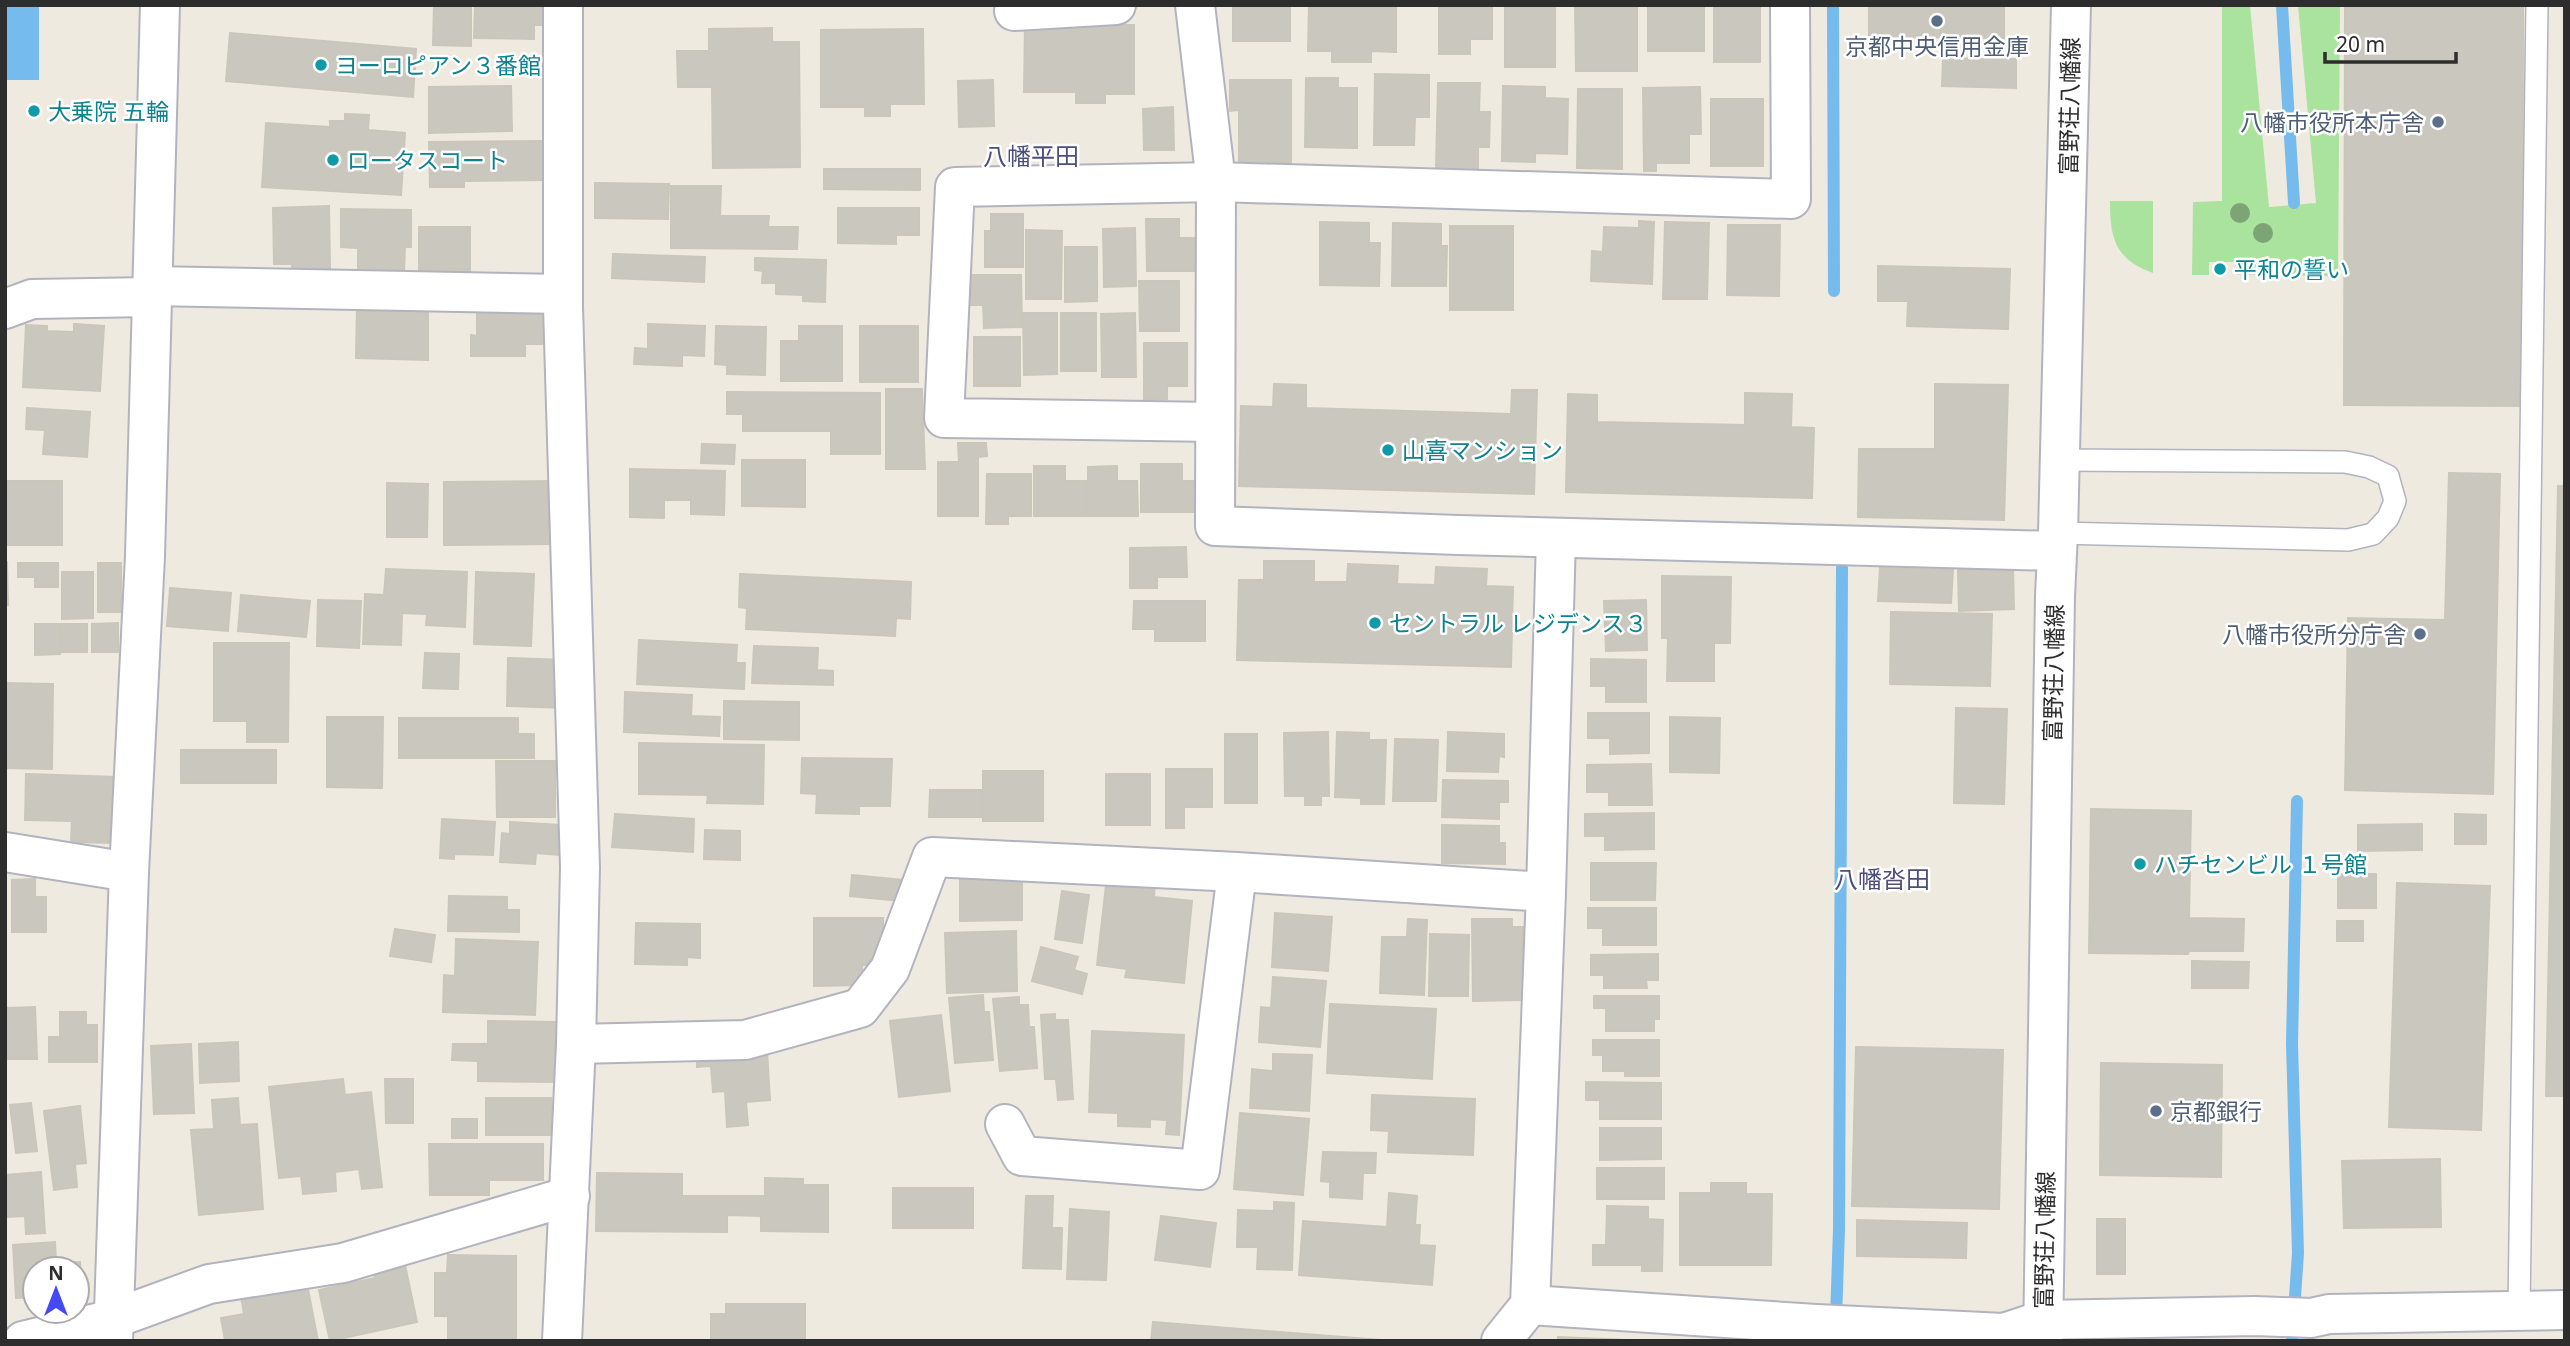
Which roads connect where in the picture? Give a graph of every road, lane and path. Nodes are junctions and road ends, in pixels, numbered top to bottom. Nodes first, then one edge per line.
1 (160, 5) edge
2 (563, 5) edge
3 (1116, 5) edge
4 (1195, 5) edge
5 (1790, 5) edge
6 (2071, 5) edge
7 (2537, 5) edge
8 (1014, 11) dead end
9 (1216, 182) junction
10 (151, 291) junction
11 (563, 294) junction
12 (5, 309) edge
13 (1215, 422) junction
14 (2059, 460) junction
15 (1556, 538) junction
16 (2057, 542) junction
17 (5, 852) edge
18 (129, 872) junction
19 (1237, 872) junction
20 (1546, 892) junction
21 (576, 1044) junction
22 (1005, 1124) dead end
23 (570, 1196) junction
24 (1530, 1305) junction
25 (2565, 1310) edge
26 (2519, 1311) junction
27 (2323, 1324) edge
28 (2260, 1325) edge
29 (113, 1330) edge
30 (2043, 1330) edge
31 (23, 1341) edge
32 (562, 1341) edge
33 (1501, 1341) edge

1 - 10 street
2 - 11 street
3 - 8 street
4 - 9 street
5 - 9 street
6 - 14 street, 富野荘八幡線
7 - 26 lane
9 - 13 street
9 - 13 street
10 - 11 street
10 - 12 street
10 - 18 street
11 - 21 street
13 - 15 street
14 - 16 street, 富野荘八幡線
14 - 16 lane
15 - 16 street
15 - 20 street
16 - 30 street, 富野荘八幡線
17 - 18 street
18 - 29 street
19 - 20 street
19 - 21 street
19 - 22 street
20 - 24 street
21 - 23 street
23 - 29 street
23 - 32 street
24 - 30 street
24 - 33 street
25 - 26 street
26 - 27 street
27 - 28 street
28 - 30 street
29 - 31 street

